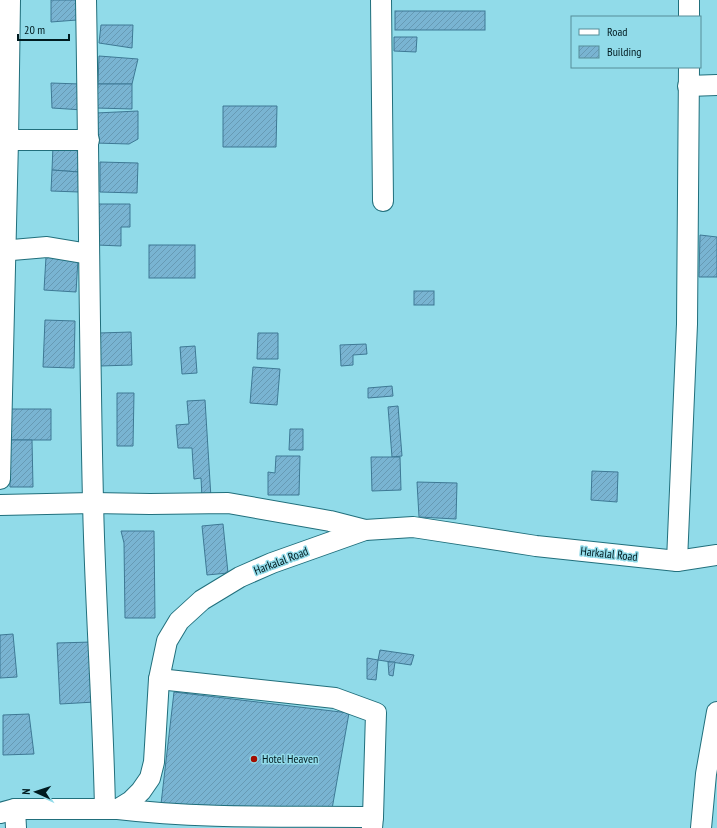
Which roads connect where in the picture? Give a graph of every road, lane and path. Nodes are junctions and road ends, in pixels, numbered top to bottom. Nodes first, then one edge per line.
1 (10, 0) edge
2 (86, 0) edge
3 (381, 0) edge
4 (689, 0) edge
5 (689, 16) edge
6 (688, 76) edge
7 (717, 85) edge
8 (4, 140) edge
9 (89, 140) junction
10 (383, 201) dead end
11 (2, 251) edge
12 (89, 254) junction
13 (0, 479) edge
14 (93, 503) junction
15 (0, 505) edge
16 (365, 530) junction
17 (717, 555) edge
18 (677, 561) junction
19 (159, 679) junction
20 (717, 712) edge
21 (111, 809) junction
22 (10, 817) edge
23 (234, 822) edge
24 (372, 822) edge
25 (700, 828) edge

1 - 8 street
2 - 9 street
3 - 10 street
4 - 5 street
6 - 7 street
6 - 18 street
8 - 9 street
8 - 11 street
9 - 12 street
11 - 12 street
11 - 13 street
12 - 14 street
14 - 15 street
14 - 16 street
14 - 21 street
16 - 18 street, Harkalal Road
16 - 19 street, Harkalal Road
17 - 18 street, Harkalal Road
19 - 21 street, Harkalal Road
19 - 24 street
20 - 25 street
21 - 22 street
21 - 23 street
23 - 24 street

